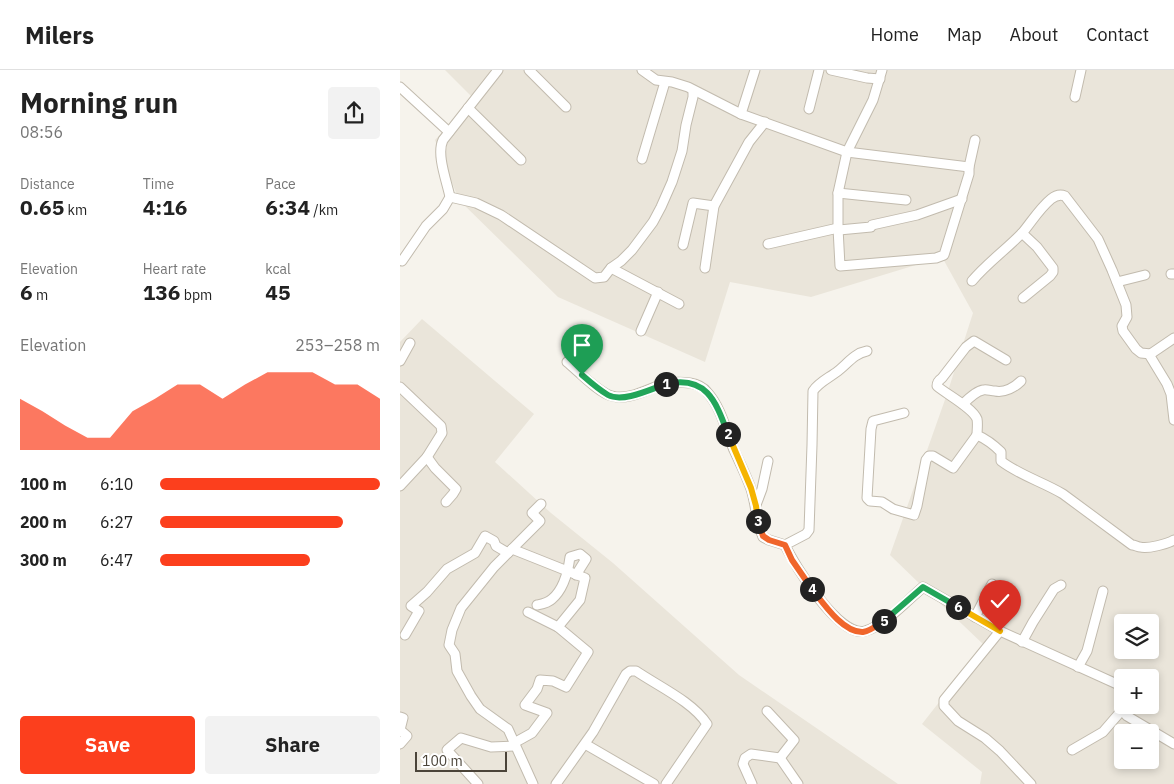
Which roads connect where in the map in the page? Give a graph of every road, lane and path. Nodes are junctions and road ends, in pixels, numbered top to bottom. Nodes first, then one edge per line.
1 (498, 70) edge
2 (529, 70) edge
3 (642, 70) edge
4 (755, 70) edge
5 (819, 70) edge
6 (831, 70) edge
7 (1081, 70) edge
8 (881, 74) edge
9 (666, 82) junction
10 (400, 87) edge
11 (693, 90) junction
12 (1075, 97) dead end
13 (566, 107) dead end
14 (468, 108) junction
15 (809, 109) dead end
16 (741, 114) junction
17 (764, 122) junction
18 (449, 132) junction
19 (975, 140) dead end
20 (847, 152) junction
21 (642, 159) dead end
22 (521, 160) dead end
23 (969, 167) junction
24 (838, 193) junction
25 (450, 197) junction
26 (962, 199) junction
27 (906, 200) dead end
28 (714, 206) junction
29 (838, 228) junction
30 (1022, 233) junction
31 (768, 244) dead end
32 (683, 245) dead end
33 (402, 261) dead end
34 (611, 268) junction
35 (705, 268) dead end
36 (1145, 275) dead end
37 (972, 281) dead end
38 (1117, 282) junction
39 (658, 292) junction
40 (1023, 298) dead end
41 (679, 304) dead end
42 (640, 331) dead end
43 (1174, 338) edge
44 (410, 343) dead end
45 (867, 351) dead end
46 (1151, 354) junction
47 (1006, 360) dead end
48 (400, 361) edge
49 (567, 362) dead end
50 (1021, 381) dead end
51 (400, 387) edge
52 (963, 404) junction
53 (904, 413) dead end
54 (1174, 420) edge
55 (977, 434) junction
56 (427, 457) junction
57 (768, 461) dead end
58 (400, 486) edge
59 (446, 502) dead end
60 (541, 504) dead end
61 (756, 506) junction
62 (1174, 540) edge
63 (785, 545) junction
64 (510, 551) junction
65 (580, 576) junction
66 (992, 584) dead end
67 (1061, 585) dead end
68 (1103, 591) dead end
69 (536, 605) dead end
70 (528, 612) dead end
71 (975, 617) junction
72 (558, 627) junction
73 (1000, 631) junction
74 (405, 635) dead end
75 (1022, 642) junction
76 (1078, 667) junction
77 (1114, 682) edge
78 (767, 711) dead end
79 (1116, 714) edge
80 (1126, 714) edge
81 (400, 718) edge
82 (400, 744) edge
83 (515, 744) junction
84 (585, 744) junction
85 (1174, 744) edge
86 (1072, 750) dead end
87 (780, 758) junction
88 (477, 784) edge
89 (533, 784) edge
90 (556, 784) edge
91 (654, 784) edge
92 (666, 784) edge
93 (752, 784) edge
94 (798, 784) edge
95 (1031, 784) edge

1 - 14 street
2 - 13 street
3 - 9 street
4 - 16 street
5 - 15 street
6 - 8 street
7 - 12 street
8 - 20 street
9 - 11 street
9 - 21 street
10 - 18 street
11 - 16 street
11 - 34 street
14 - 18 street
14 - 22 street
16 - 17 street
17 - 20 street
17 - 28 street
18 - 25 street
19 - 23 street
20 - 23 street
20 - 24 street
23 - 26 street
24 - 27 street
24 - 29 street
25 - 33 street
25 - 34 street
26 - 29 street
26 - 29 street
28 - 32 street
28 - 35 street
29 - 31 street
30 - 37 street
30 - 38 street
30 - 40 street
34 - 39 street
36 - 38 street
38 - 46 street
39 - 41 street
39 - 42 street
43 - 46 street
44 - 48 street
45 - 63 street
46 - 54 street
47 - 52 street
49 - 61 street
50 - 52 street
51 - 56 street
52 - 55 street
53 - 55 street
55 - 62 street
56 - 58 street
56 - 59 street
57 - 61 street
60 - 64 street
61 - 63 street
63 - 71 street
64 - 65 street
64 - 74 street
64 - 83 street
65 - 69 street
65 - 72 street
66 - 71 street
67 - 75 street
68 - 76 street
70 - 72 street
71 - 73 street
72 - 83 street
73 - 75 street
73 - 95 street
75 - 76 street
76 - 77 street
78 - 87 street
79 - 86 street
80 - 85 street
81 - 82 street
83 - 88 street
83 - 89 street
84 - 90 street
84 - 91 street
84 - 92 street
87 - 93 street
87 - 94 street

